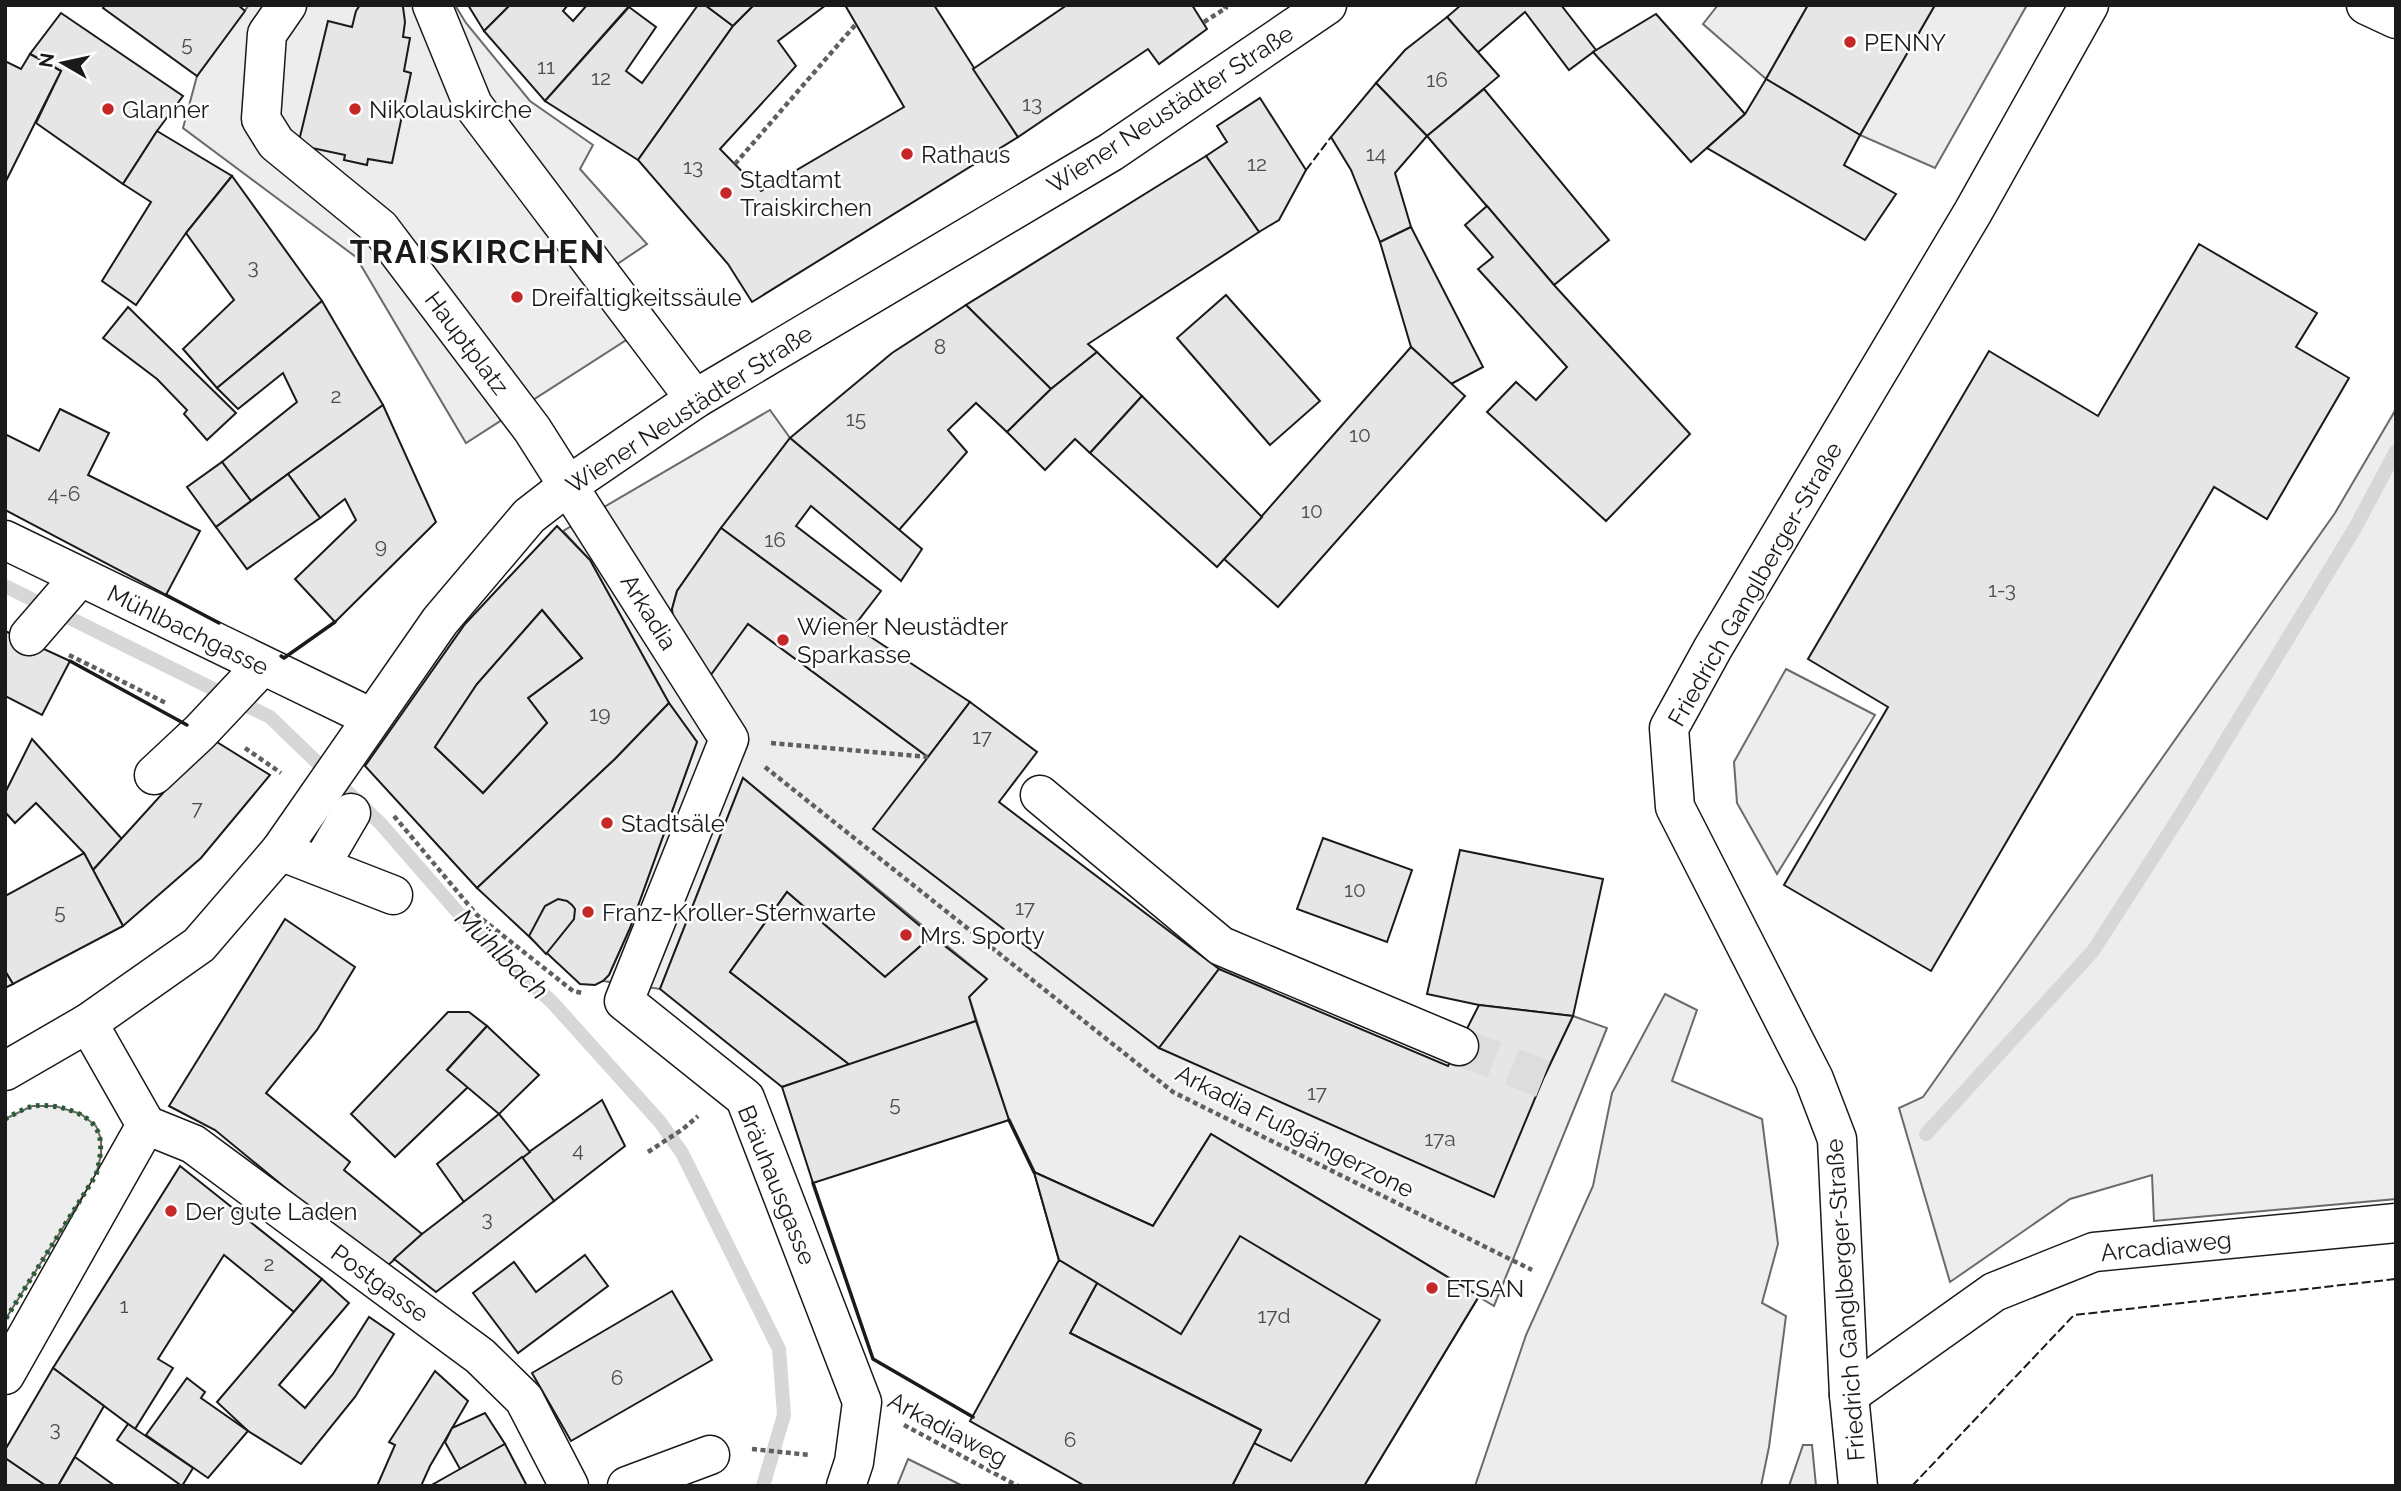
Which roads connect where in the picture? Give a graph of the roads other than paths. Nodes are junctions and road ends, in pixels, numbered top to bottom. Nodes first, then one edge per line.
1 (287, 5) edge
2 (432, 5) edge
3 (1327, 5) edge
4 (2089, 5) edge
5 (2366, 5) edge
6 (2396, 19) edge
7 (695, 399) junction
8 (569, 485) junction
9 (7, 544) edge
10 (242, 688) junction
11 (362, 732) junction
12 (154, 775) dead end
13 (1040, 795) dead end
14 (351, 813) dead end
15 (280, 851) junction
16 (320, 866) junction
17 (394, 895) dead end
18 (624, 1001) joint
19 (88, 1023) junction
20 (1459, 1046) tunnel mouth
21 (5, 1071) edge
22 (146, 1125) junction
23 (2396, 1223) edge
24 (5, 1375) edge
25 (1849, 1395) junction
26 (728, 1452) road end
27 (569, 1486) edge
28 (627, 1486) edge
29 (846, 1486) edge
30 (1858, 1486) edge

1 - 8 street, Hauptplatz
2 - 7 street
3 - 7 street, Wiener Neustädter Straße
4 - 25 street, Friedrich Ganglberger-Straße
5 - 6 street
7 - 8 street, Wiener Neustädter Straße
8 - 11 street, Wiener Neustädter Straße
8 - 18 street, Arkadia
9 - 10 street, Mühlbachgasse
10 - 11 street, Mühlbachgasse
10 - 12 street
11 - 15 street, Wiener Neustädter Straße
13 - 20 street
14 - 16 street
15 - 16 street
15 - 19 street, Wiener Neustädter Straße
16 - 17 street
18 - 29 street, Bräuhausgasse
19 - 21 street, Wiener Neustädter Straße
19 - 22 street
22 - 24 street
22 - 27 street, Postgasse
23 - 25 street, Arcadiaweg
25 - 30 street, Friedrich Ganglberger-Straße
26 - 28 street

